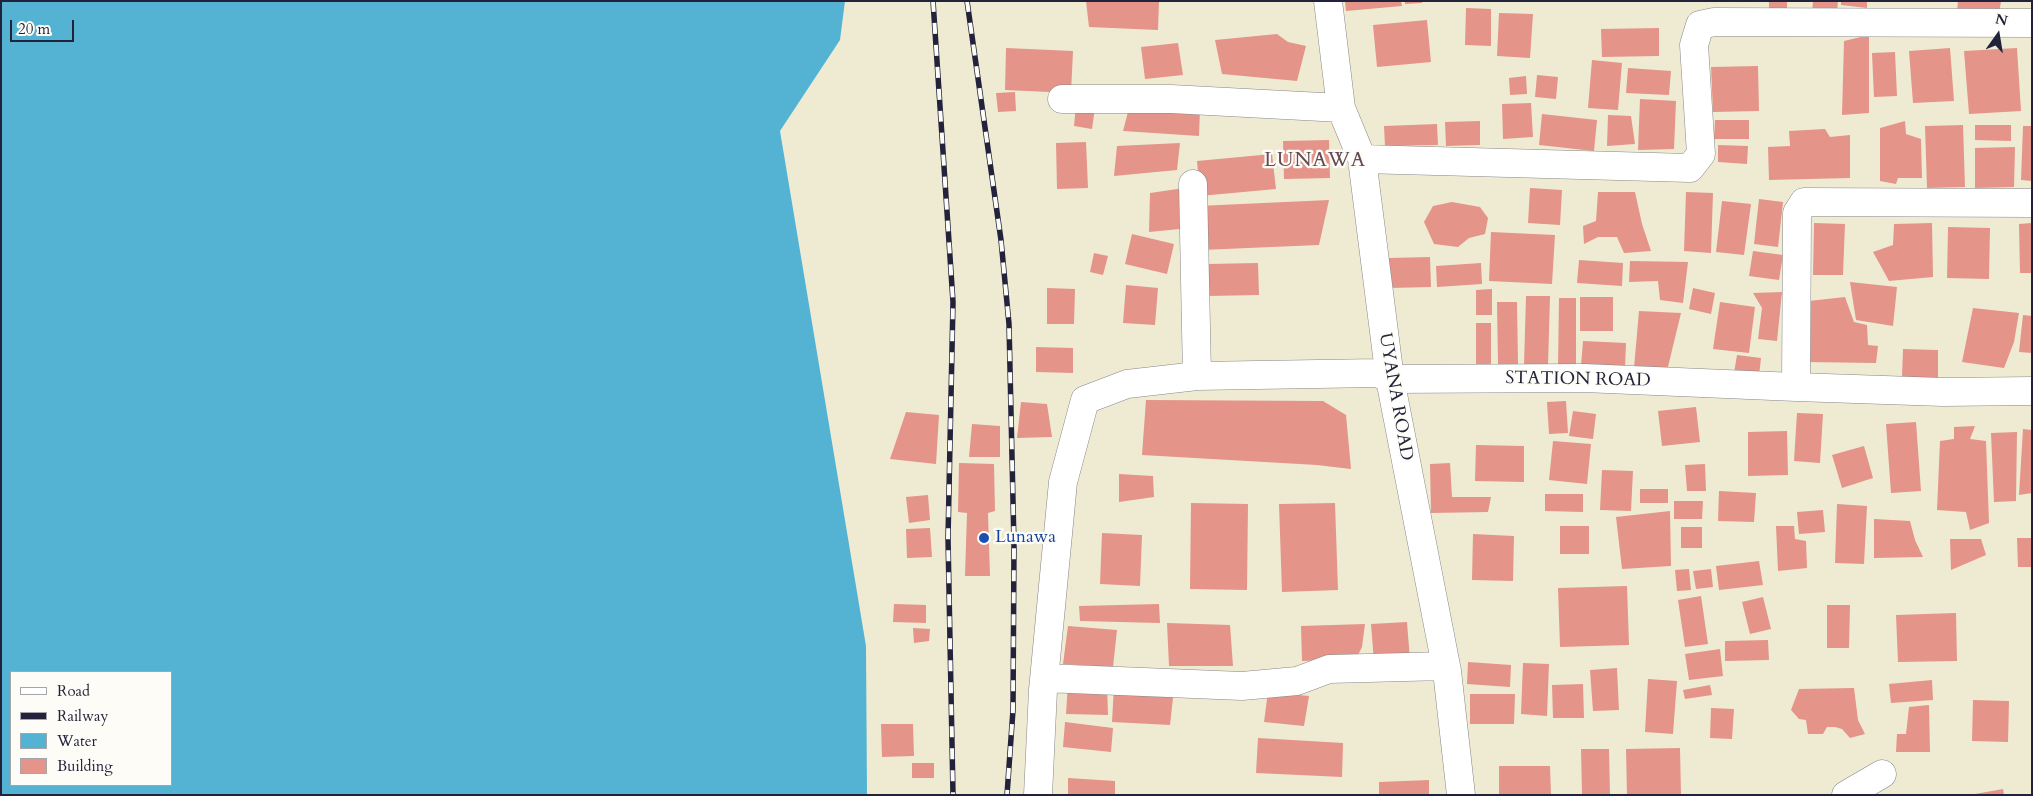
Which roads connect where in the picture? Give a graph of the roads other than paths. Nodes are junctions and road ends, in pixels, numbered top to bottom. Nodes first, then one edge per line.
1 (1328, 1) edge
2 (1714, 11) edge
3 (2032, 23) edge
4 (1062, 99) dead end
5 (1341, 108) junction
6 (1362, 160) junction
7 (1193, 184) dead end
8 (2032, 203) edge
9 (1197, 376) junction
10 (1390, 379) junction
11 (1796, 387) junction
12 (2032, 391) edge
13 (1447, 671) junction
14 (1045, 678) junction
15 (1882, 774) dead end
16 (1038, 795) edge
17 (1461, 795) edge
18 (1846, 795) edge

1 - 5 street, UYANA ROAD
2 - 3 street
2 - 6 street
4 - 5 street
5 - 6 street, UYANA ROAD
6 - 10 street, UYANA ROAD
7 - 9 street
8 - 11 street
9 - 10 street, STATION ROAD
9 - 14 street, STATION ROAD
10 - 11 street, STATION ROAD
10 - 13 street, UYANA ROAD
11 - 12 street, STATION ROAD
13 - 14 street
13 - 17 street, UYANA ROAD
14 - 16 street
15 - 18 street

